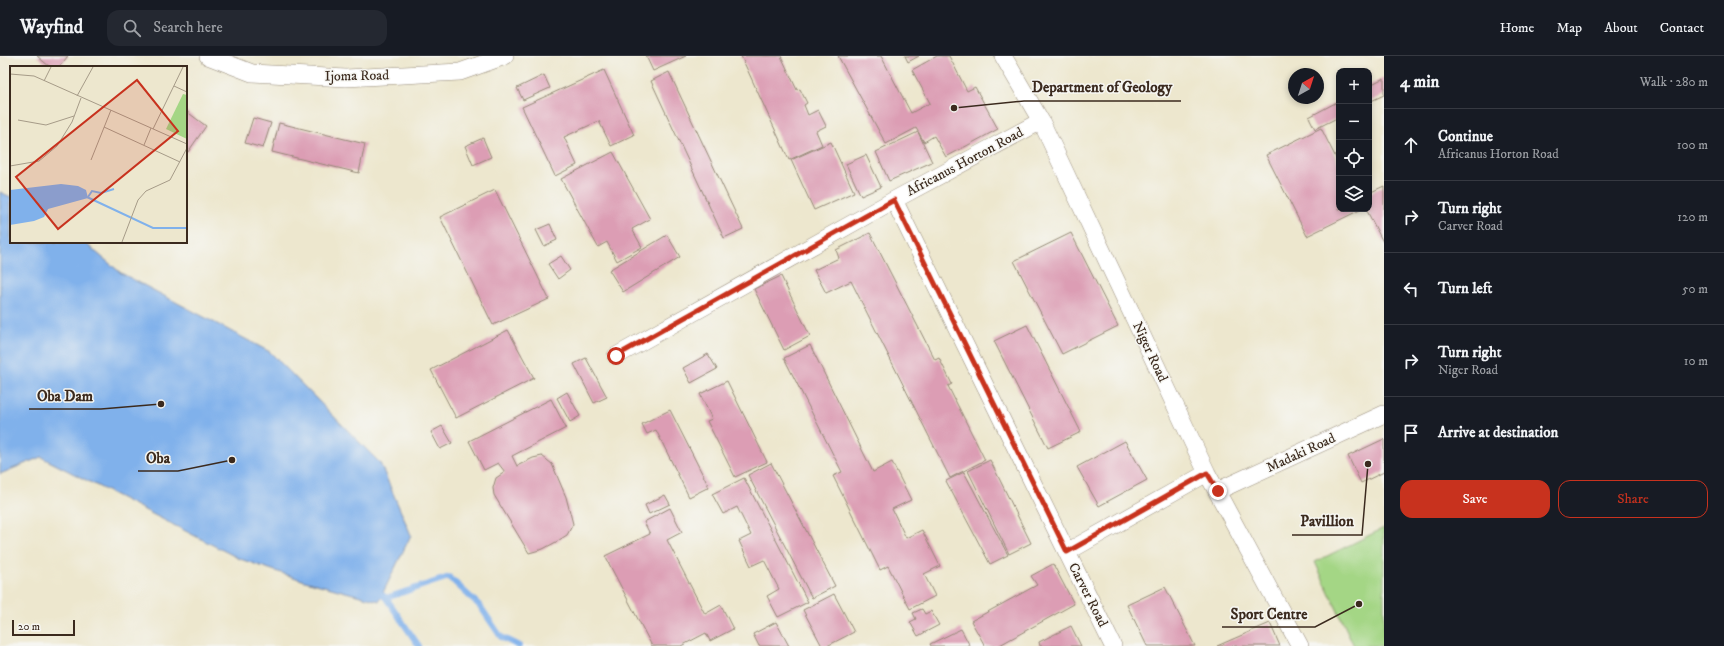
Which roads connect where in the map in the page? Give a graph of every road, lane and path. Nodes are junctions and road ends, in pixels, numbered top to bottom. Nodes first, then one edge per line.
1 (208, 56) edge
2 (505, 56) edge
3 (1003, 56) edge
4 (1041, 121) junction
5 (894, 200) junction
6 (616, 356) dead end
7 (1384, 414) edge
8 (1207, 473) junction
9 (1218, 491) junction
10 (1067, 552) junction
11 (1114, 646) edge
12 (1300, 646) edge

1 - 2 street, Ijoma Road
3 - 4 street, Niger Road
4 - 5 street, Africanus Horton Road
4 - 8 street, Niger Road
5 - 6 street, Africanus Horton Road
5 - 10 street, Carver Road
7 - 9 street, Madaki Road
8 - 9 street, Niger Road
8 - 10 street
9 - 12 street, Niger Road
10 - 11 street, Carver Road

